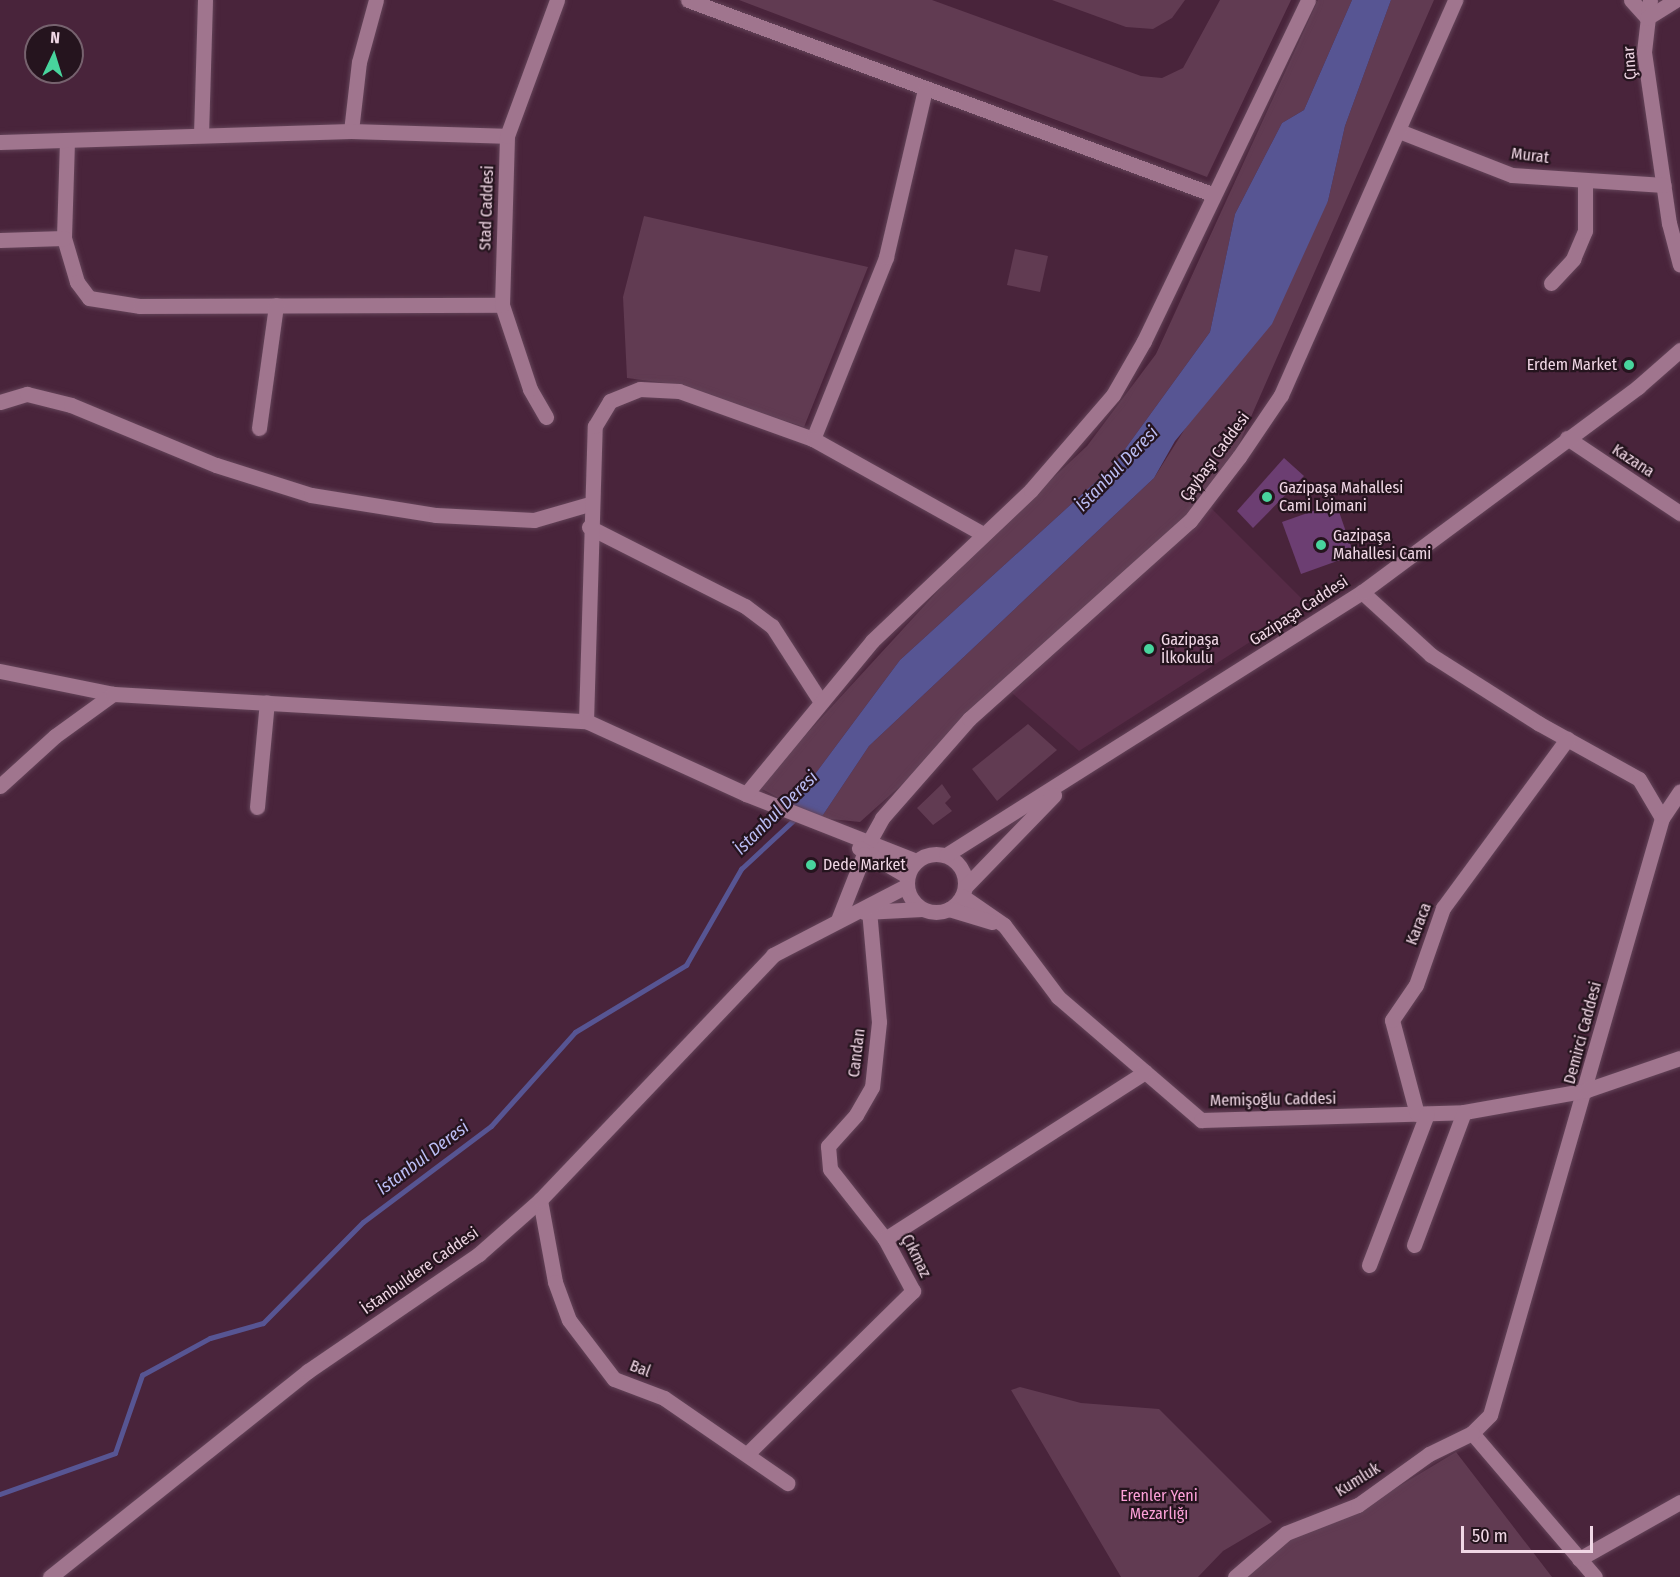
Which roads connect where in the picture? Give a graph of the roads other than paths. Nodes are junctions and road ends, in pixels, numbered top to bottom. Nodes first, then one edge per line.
1 (205, 0) edge
2 (376, 0) edge
3 (557, 0) edge
4 (688, 0) edge
5 (1308, 0) edge
6 (1455, 0) edge
7 (1631, 0) edge
8 (1650, 0) edge
9 (1676, 0) edge
10 (1647, 18) junction
11 (925, 89) junction
12 (1399, 130) junction
13 (351, 131) junction
14 (201, 135) junction
15 (507, 136) junction
16 (67, 141) junction
17 (0, 142) edge
18 (1585, 180) junction
19 (1664, 185) junction
20 (1212, 194) junction
21 (64, 238) junction
22 (0, 240) edge
23 (1680, 265) edge
24 (1551, 283) dead end
25 (276, 305) junction
26 (502, 305) junction
27 (1680, 350) edge
28 (0, 402) edge
29 (546, 417) dead end
30 (259, 428) dead end
31 (1567, 438) junction
32 (813, 439) junction
33 (589, 504) junction
34 (1680, 513) edge
35 (589, 527) junction
36 (983, 534) junction
37 (1362, 592) junction
38 (0, 671) edge
39 (113, 694) junction
40 (267, 702) junction
41 (821, 702) junction
42 (586, 721) junction
43 (1568, 740) junction
44 (1071, 778) junction
45 (0, 786) edge
46 (1680, 791) edge
47 (746, 794) junction
48 (257, 807) dead end
49 (1662, 818) junction
50 (867, 847) junction
51 (946, 855) junction
52 (916, 861) junction
53 (907, 881) junction
54 (964, 891) junction
55 (922, 909) junction
56 (949, 909) junction
57 (869, 910) junction
58 (838, 920) junction
59 (1004, 925) junction
60 (1680, 1058) edge
61 (1145, 1072) junction
62 (1587, 1090) junction
63 (1464, 1112) junction
64 (1422, 1114) junction
65 (540, 1200) junction
66 (885, 1239) junction
67 (1414, 1245) dead end
68 (1369, 1265) dead end
69 (1472, 1433) junction
70 (747, 1454) junction
71 (788, 1483) dead end
72 (1680, 1502) edge
73 (1579, 1559) junction
74 (50, 1577) edge
75 (1235, 1577) edge
76 (1595, 1577) edge

1 - 14 street
2 - 13 street
3 - 15 street, Stad Caddesi
4 - 11 street
5 - 20 street
6 - 12 street, Çaybaşı Caddesi
7 - 10 street
8 - 10 street, Çınar
9 - 10 street
10 - 19 street, Çınar
11 - 20 street
11 - 32 street
12 - 18 street, Murat
12 - 50 street, Çaybaşı Caddesi
13 - 14 street
13 - 15 street
14 - 16 street
15 - 26 street, Stad Caddesi
16 - 17 street
16 - 21 street
18 - 19 street, Murat
18 - 24 street
19 - 23 street, Çınar
20 - 36 street
21 - 22 street
21 - 25 street
25 - 26 street
25 - 30 street
26 - 29 street, Stad Caddesi
27 - 31 street, Gazipaşa Caddesi
28 - 33 street
31 - 34 street, Kazana
31 - 37 street, Gazipaşa Caddesi
32 - 33 street
32 - 36 street
33 - 35 street
35 - 41 street
35 - 42 street
36 - 41 street
37 - 43 street
37 - 44 street, Gazipaşa Caddesi
38 - 39 street
39 - 40 street
39 - 45 street
40 - 42 street
40 - 48 street
41 - 47 street
42 - 47 street
43 - 49 street
43 - 64 street, Karaca
44 - 51 street, Gazipaşa Caddesi
44 - 54 street, Gazipaşa Caddesi
46 - 49 street, Demirci Caddesi
47 - 50 street
49 - 62 street, Demirci Caddesi
50 - 52 street
50 - 53 street
50 - 58 street
51 - 52 street
51 - 54 street
52 - 53 street
53 - 55 street
53 - 58 street, İstanbuldere Caddesi
54 - 56 street
54 - 59 street, Memişoğlu Caddesi
55 - 56 street
55 - 57 street, İstanbuldere Caddesi
56 - 59 street
57 - 58 street, İstanbuldere Caddesi
57 - 66 street, Candan
58 - 65 street, İstanbuldere Caddesi
59 - 61 street, Memişoğlu Caddesi
60 - 62 street, Memişoğlu Caddesi
61 - 64 street, Memişoğlu Caddesi
61 - 66 street, Çıkmaz
62 - 63 street, Memişoğlu Caddesi
62 - 69 street, Demirci Caddesi
63 - 64 street, Memişoğlu Caddesi
63 - 67 street
64 - 68 street
65 - 70 street, Bal
65 - 74 street, İstanbuldere Caddesi
66 - 70 street, Çıkmaz
69 - 73 street
69 - 75 street, Kumluk
70 - 71 street, Bal
72 - 73 street
73 - 76 street

